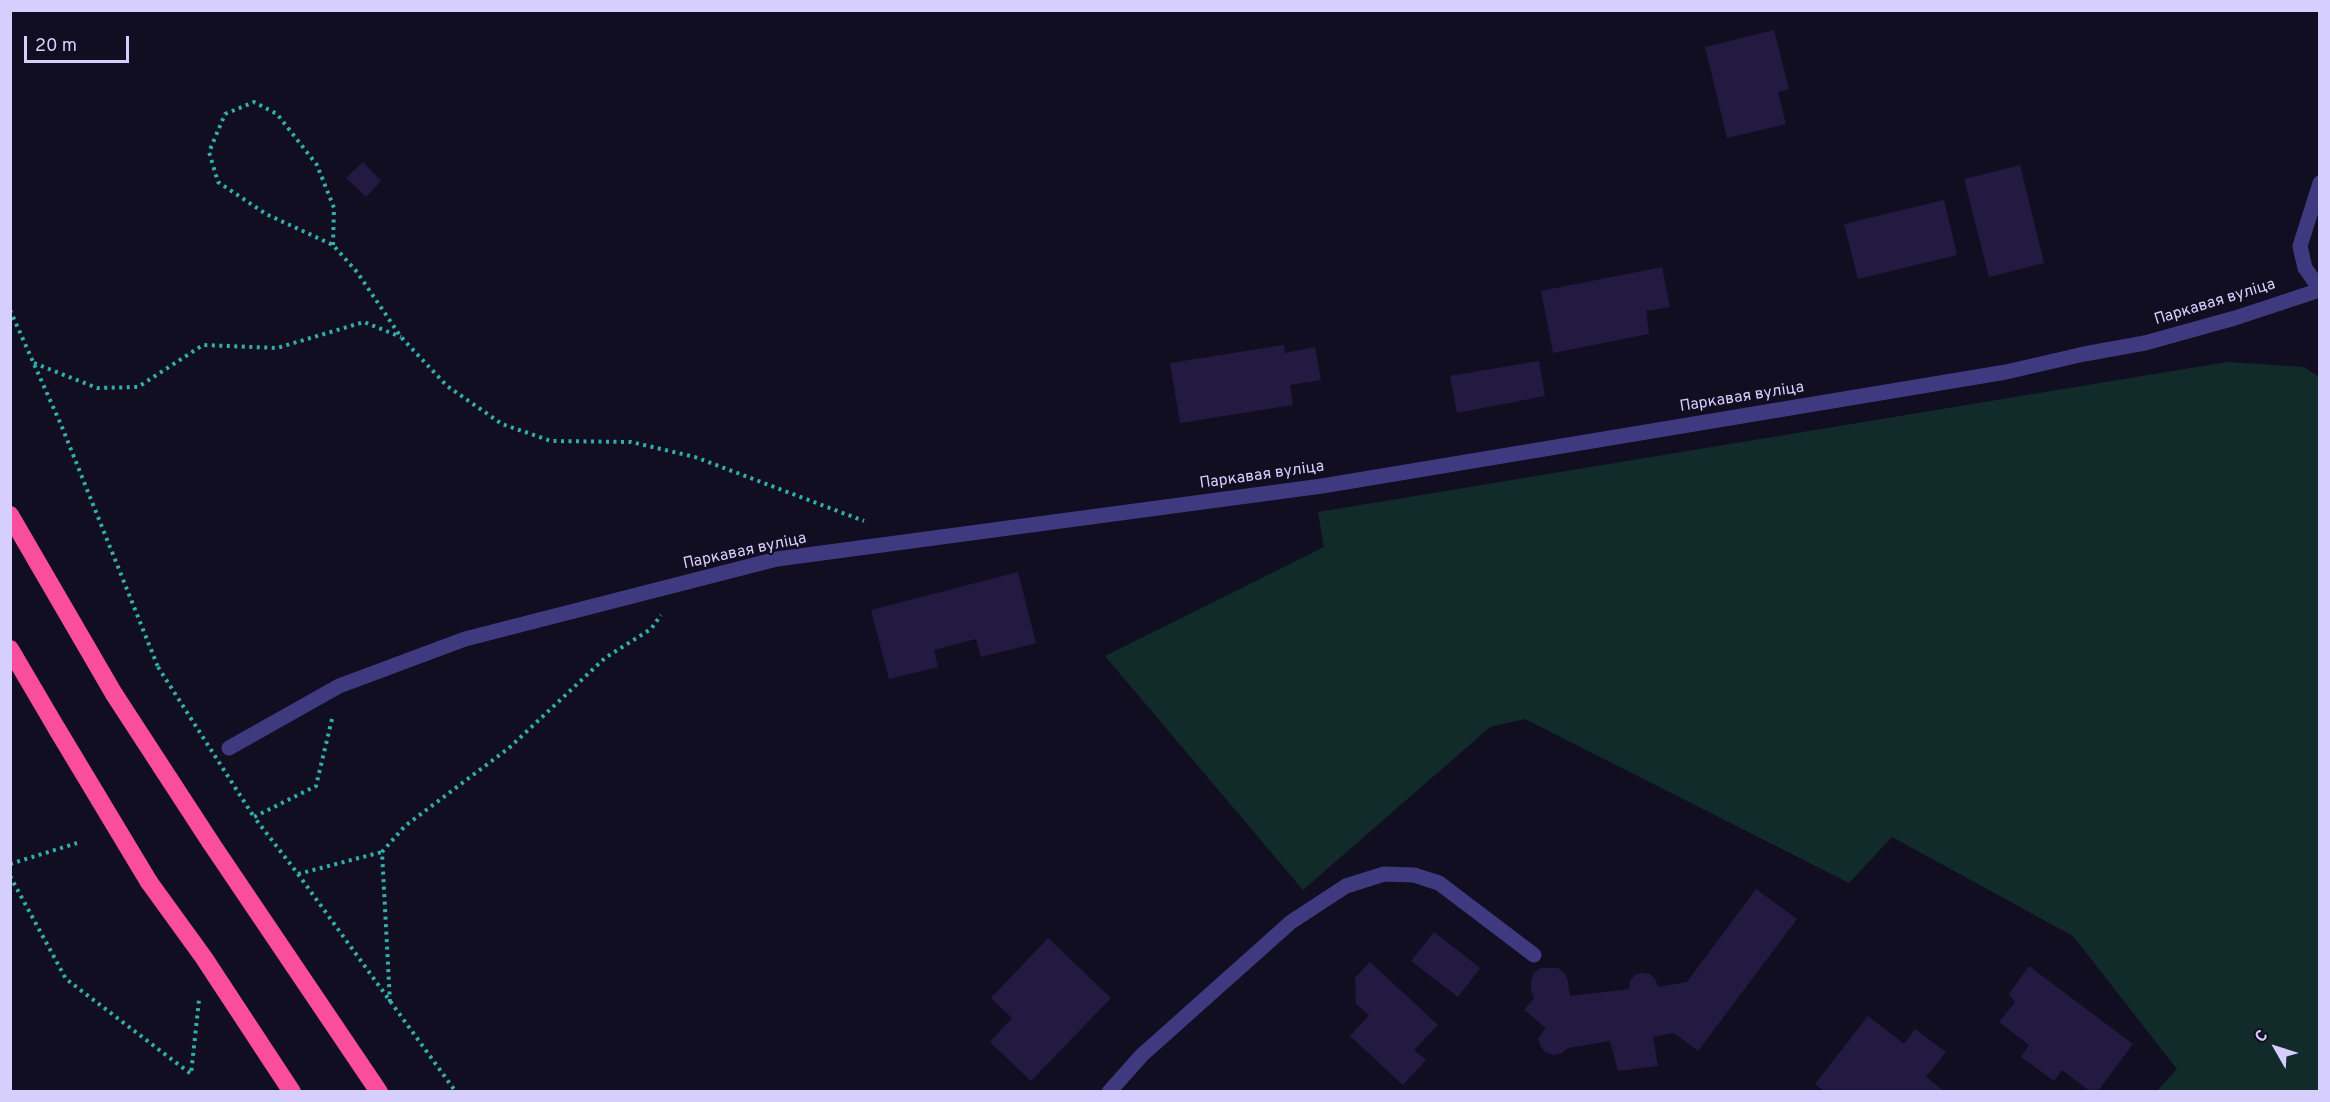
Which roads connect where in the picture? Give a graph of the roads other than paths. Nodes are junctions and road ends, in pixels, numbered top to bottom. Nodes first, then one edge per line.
1 (2319, 183) edge
2 (2319, 290) edge
3 (10, 514) edge
4 (10, 649) edge
5 (229, 748) dead end
6 (1534, 955) dead end
7 (292, 1092) edge
8 (379, 1092) edge
9 (1108, 1092) edge

1 - 2 street
2 - 5 street, Паркавая вуліца
3 - 8 highway, bridge
4 - 7 highway, bridge
6 - 9 street

